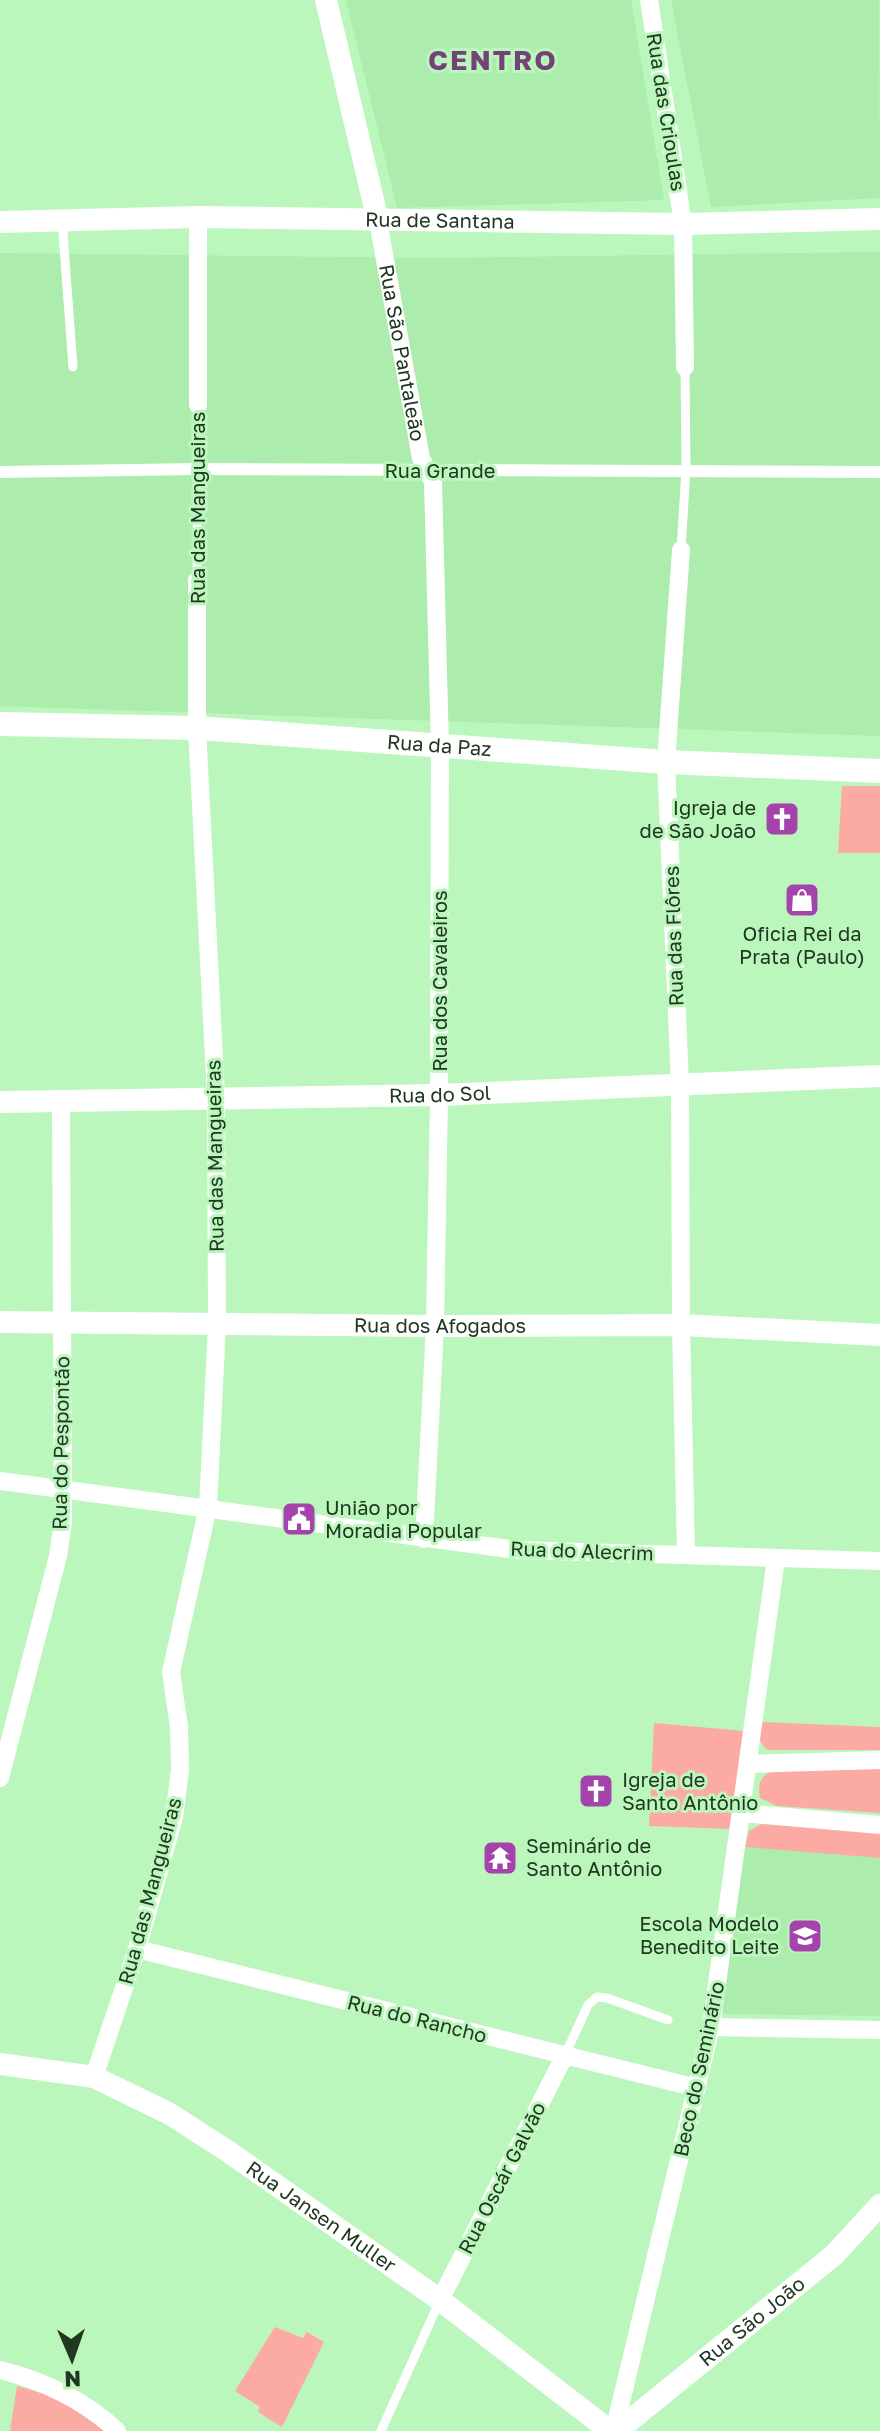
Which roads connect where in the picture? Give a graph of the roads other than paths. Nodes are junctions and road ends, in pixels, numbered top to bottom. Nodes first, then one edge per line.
1 (326, 0) edge
2 (649, 0) edge
3 (198, 217) junction
4 (880, 219) edge
5 (62, 220) junction
6 (378, 221) junction
7 (0, 222) edge
8 (683, 224) junction
9 (73, 367) dead end
10 (685, 367) joint
11 (198, 405) joint
12 (198, 469) junction
13 (686, 470) junction
14 (428, 471) junction
15 (0, 472) edge
16 (880, 472) edge
17 (681, 550) joint
18 (197, 580) joint
19 (0, 724) edge
20 (197, 728) junction
21 (440, 747) junction
22 (666, 762) junction
23 (880, 771) edge
24 (880, 1076) edge
25 (680, 1084) junction
26 (439, 1095) junction
27 (216, 1097) junction
28 (61, 1101) junction
29 (0, 1102) edge
30 (0, 1322) edge
31 (62, 1322) junction
32 (217, 1324) junction
33 (681, 1325) junction
34 (435, 1326) junction
35 (880, 1335) edge
36 (0, 1481) edge
37 (65, 1489) junction
38 (208, 1507) junction
39 (424, 1539) junction
40 (686, 1554) junction
41 (776, 1559) junction
42 (880, 1561) edge
43 (880, 1760) edge
44 (748, 1764) junction
45 (0, 1778) edge
46 (741, 1813) junction
47 (880, 1825) edge
48 (137, 1949) junction
49 (668, 2020) dead end
50 (711, 2027) junction
51 (880, 2030) edge
52 (565, 2055) junction
53 (0, 2064) edge
54 (94, 2077) junction
55 (697, 2088) junction
56 (880, 2205) edge
57 (440, 2300) junction
58 (0, 2370) edge
59 (117, 2431) edge
60 (381, 2431) edge
61 (614, 2431) edge

1 - 6 street, Rua São Pantaleão
2 - 8 street, Rua das Crioulas
3 - 5 street, Rua de Santana
3 - 6 street, Rua de Santana
3 - 11 street, Rua das Mangueiras
4 - 8 street, Rua de Santana
5 - 7 street, Rua de Santana
5 - 9 lane
6 - 8 street, Rua de Santana
6 - 14 street, Rua São Pantaleão
8 - 10 street, Rua das Flôres
10 - 13 lane, Rua das Flôres
11 - 12 lane, Rua das Mangueiras
12 - 14 street, Rua Grande
12 - 15 street, Rua Grande
12 - 18 lane, Rua das Mangueiras
13 - 14 street, Rua Grande
13 - 16 street, Rua Grande
13 - 17 lane, Rua das Flôres
14 - 21 street, Rua dos Cavaleiros
17 - 22 street, Rua das Flôres
18 - 20 street, Rua das Mangueiras
19 - 20 main road, Rua da Paz
20 - 21 main road, Rua da Paz
20 - 27 street, Rua das Mangueiras
21 - 22 main road, Rua da Paz
21 - 26 street, Rua dos Cavaleiros
22 - 23 main road, Rua da Paz
22 - 25 street, Rua das Flôres
24 - 25 street, Rua do Sol
25 - 26 street, Rua do Sol
25 - 33 street, Rua das Flôres
26 - 27 street, Rua do Sol
26 - 34 street, Rua dos Cavaleiros
27 - 28 street, Rua do Sol
27 - 32 street, Rua das Mangueiras
28 - 29 street, Rua do Sol
28 - 31 street, Rua do Pespontão
30 - 31 street, Rua dos Afogados
31 - 32 street, Rua dos Afogados
31 - 37 street, Rua do Pespontão
32 - 34 street, Rua dos Afogados
32 - 38 street, Rua das Mangueiras
33 - 34 street, Rua dos Afogados
33 - 35 street, Rua dos Afogados
33 - 40 street, Rua das Flôres
34 - 39 street, Rua dos Cavaleiros
36 - 37 street, Rua do Alecrim
37 - 38 street, Rua do Alecrim
37 - 45 street, Rua do Pespontão
38 - 39 street, Rua do Alecrim
38 - 48 street, Rua das Mangueiras
39 - 40 street, Rua do Alecrim
40 - 41 street, Rua do Alecrim
41 - 42 street, Rua do Alecrim
41 - 44 street, Beco do Seminário
43 - 44 street
44 - 46 street, Beco do Seminário
46 - 47 street
46 - 50 street, Beco do Seminário
48 - 52 street, Rua do Rancho
48 - 54 street, Rua das Mangueiras
49 - 52 lane
50 - 51 street
50 - 55 street, Beco do Seminário
52 - 55 street, Rua do Rancho
52 - 57 street, Rua Oscár Galvão
53 - 54 street, Rua Jansen Muller
54 - 57 street, Rua Jansen Muller
55 - 61 street, Beco do Seminário
56 - 61 street, Rua São João
57 - 60 lane
57 - 61 street, Rua Jansen Muller
58 - 59 street

